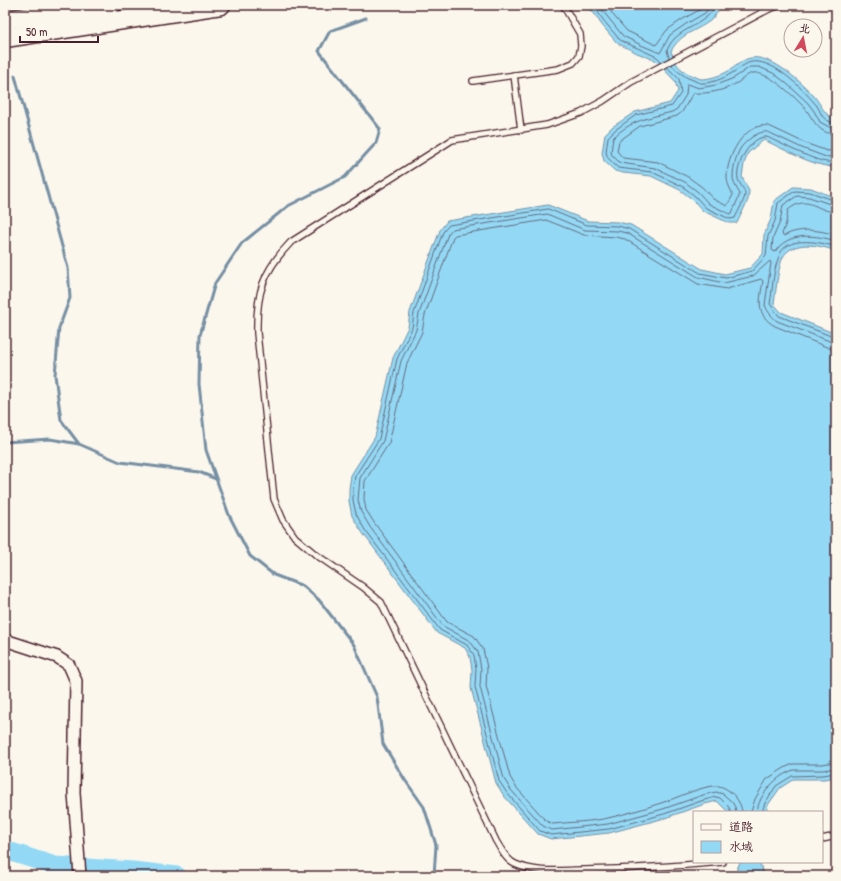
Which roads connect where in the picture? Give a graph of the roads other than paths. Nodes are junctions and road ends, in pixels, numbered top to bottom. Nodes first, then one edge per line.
1 (111, 5) edge
2 (220, 5) edge
3 (563, 5) edge
4 (781, 5) edge
5 (5, 20) edge
6 (5, 38) edge
7 (514, 75) junction
8 (473, 81) dead end
9 (521, 130) junction
10 (5, 640) edge
11 (836, 836) edge
12 (823, 839) edge
13 (709, 863) edge
14 (80, 876) edge

1 - 5 main road
2 - 6 main road
3 - 7 lane
4 - 9 lane
7 - 8 lane
7 - 9 lane
9 - 13 lane
10 - 14 street
11 - 12 lane

